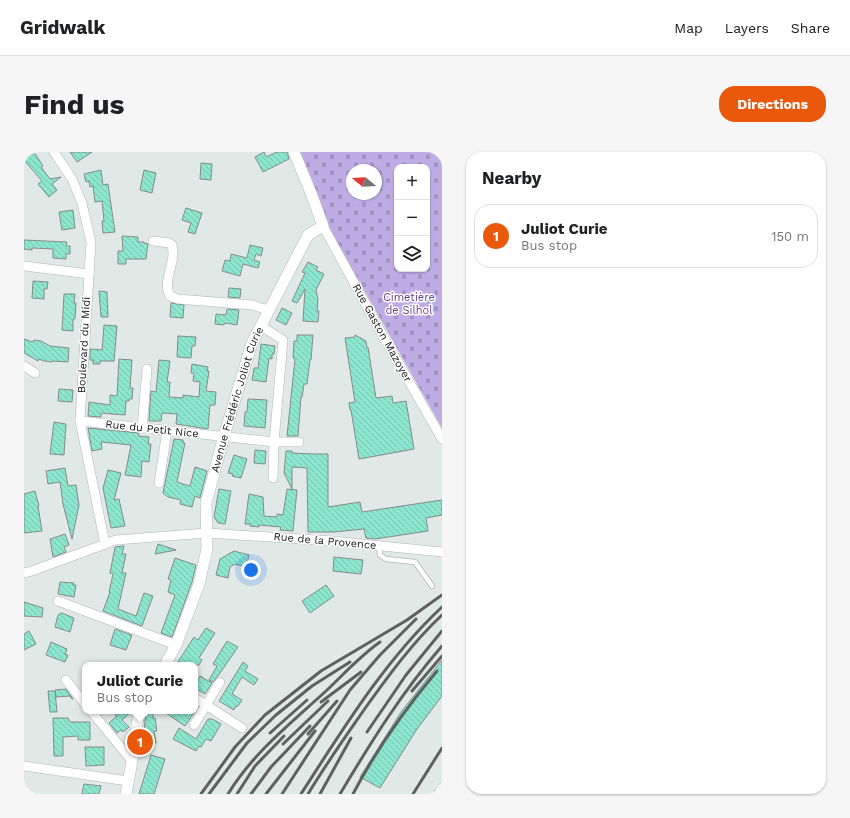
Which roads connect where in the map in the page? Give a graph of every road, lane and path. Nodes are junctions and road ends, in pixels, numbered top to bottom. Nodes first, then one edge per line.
1 (54, 152) edge
2 (294, 152) edge
3 (323, 226) junction
4 (153, 242) dead end
5 (24, 266) edge
6 (88, 274) junction
7 (268, 310) junction
8 (261, 326) junction
9 (24, 366) edge
10 (147, 369) dead end
11 (35, 373) dead end
12 (80, 421) junction
13 (142, 428) junction
14 (167, 431) junction
15 (224, 436) junction
16 (442, 439) edge
17 (274, 442) junction
18 (299, 442) dead end
19 (273, 478) dead end
20 (159, 483) dead end
21 (207, 533) junction
22 (105, 544) junction
23 (379, 546) junction
24 (442, 552) edge
25 (24, 573) edge
26 (432, 586) dead end
27 (58, 602) dead end
28 (176, 645) junction
29 (167, 662) edge
30 (66, 680) dead end
31 (220, 682) dead end
32 (82, 700) edge
33 (198, 700) edge
34 (207, 705) junction
35 (93, 714) edge
36 (140, 714) edge
37 (194, 724) dead end
38 (242, 728) dead end
39 (132, 761) junction
40 (24, 766) edge
41 (128, 781) junction
42 (442, 788) edge
43 (126, 794) edge
44 (438, 794) edge

1 - 6 street, Boulevard du Midi
2 - 3 street
3 - 7 street, Avenue Frédéric Joliot Curie
3 - 16 street, Rue Gaston Mazoyer
4 - 7 street
5 - 6 street
6 - 12 street, Boulevard du Midi
7 - 8 street, Avenue Frédéric Joliot Curie
8 - 15 street, Avenue Frédéric Joliot Curie
8 - 17 street
9 - 11 street
10 - 13 street
12 - 13 street, Rue du Petit Nice
12 - 22 street, Boulevard du Midi
13 - 14 street, Rue du Petit Nice
14 - 15 street, Rue du Petit Nice
14 - 20 street
15 - 17 street, Rue du Petit Nice
15 - 21 street, Avenue Frédéric Joliot Curie
17 - 18 street, Rue du Petit Nice
17 - 19 street
21 - 22 street, Rue de la Provence
21 - 23 street, Rue de la Provence
21 - 28 street, Avenue Frédéric Joliot Curie
22 - 25 street, Rue de la Provence
23 - 24 street, Rue de la Provence
23 - 26 lane
27 - 28 street
28 - 29 street, Avenue Frédéric Joliot Curie
30 - 32 street
31 - 34 street
33 - 34 street
34 - 37 street
34 - 38 street
35 - 39 street
36 - 39 street
39 - 41 street
40 - 41 street
41 - 43 street
42 - 44 street

